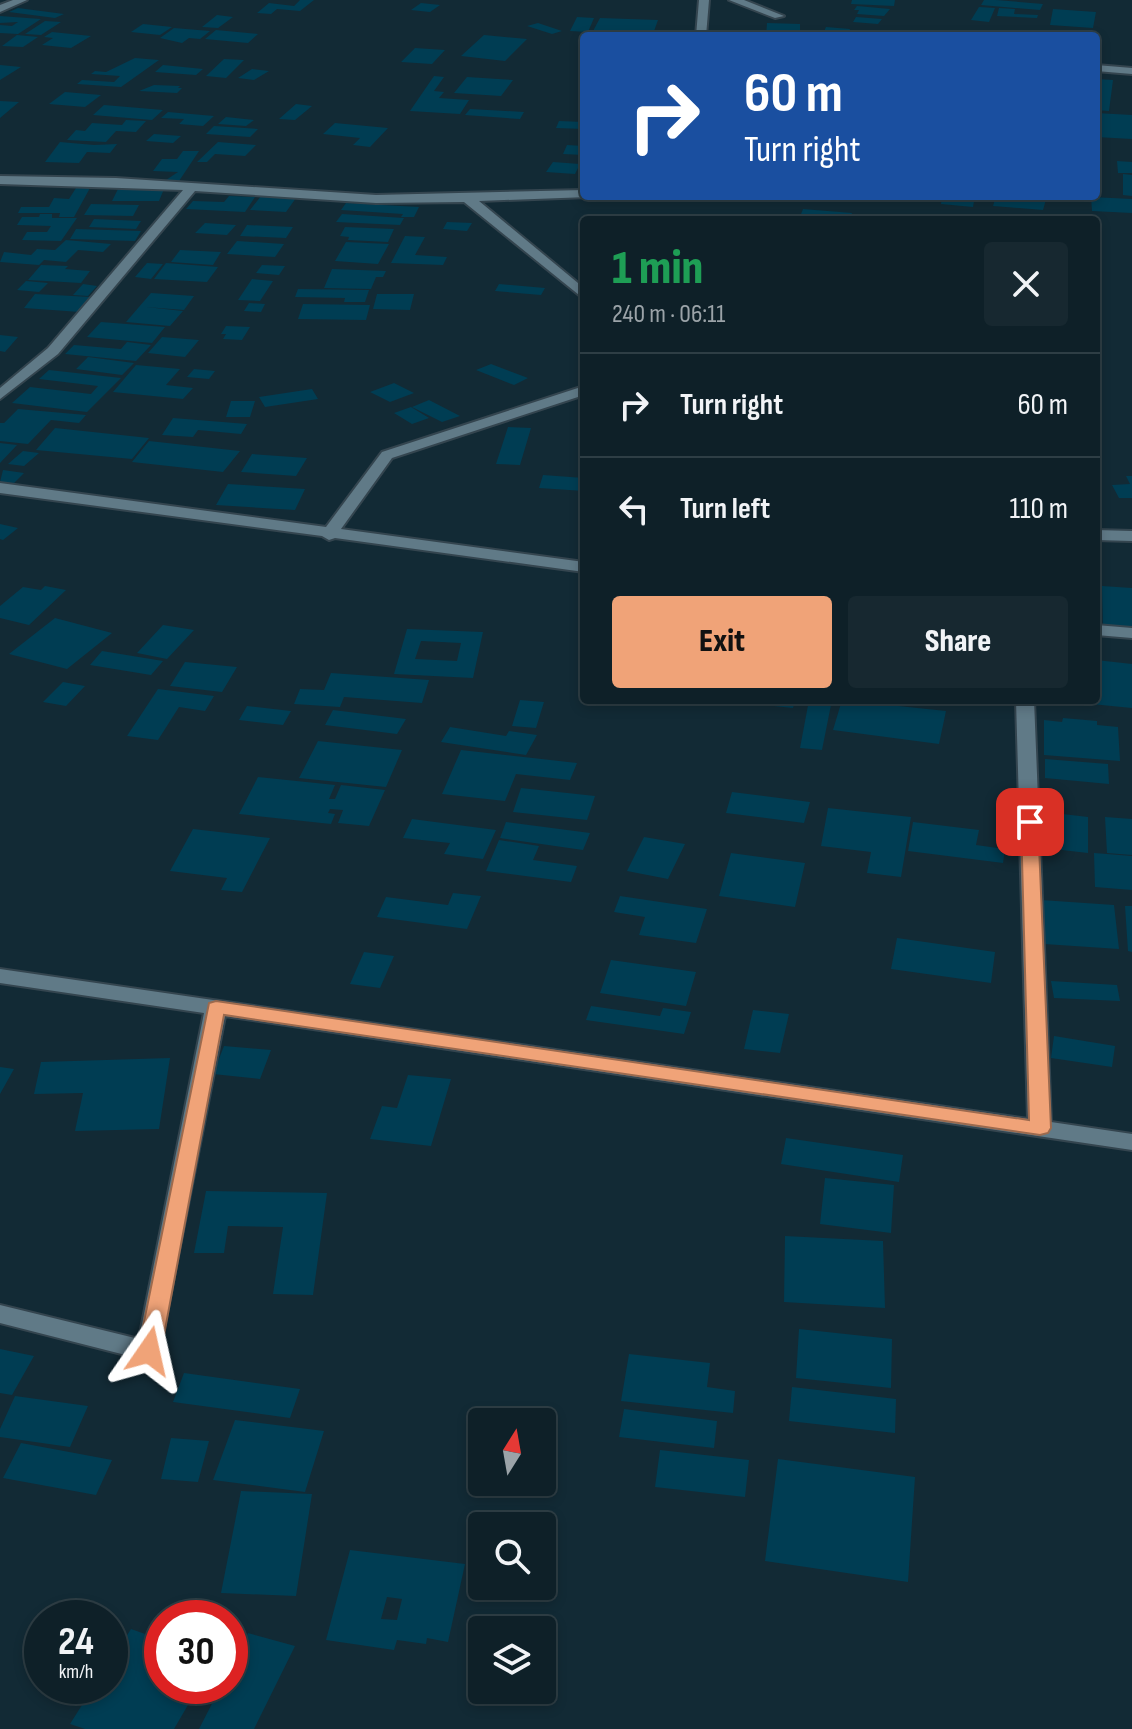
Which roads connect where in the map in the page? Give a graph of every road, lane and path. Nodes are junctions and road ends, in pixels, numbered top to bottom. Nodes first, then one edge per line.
1 (22, 0) edge
2 (704, 0) edge
3 (734, 0) edge
4 (0, 9) edge
5 (779, 16) dead end
6 (701, 32) edge
7 (1100, 68) edge
8 (1132, 71) edge
9 (0, 180) edge
10 (192, 187) junction
11 (580, 194) edge
12 (467, 198) junction
13 (580, 292) edge
14 (580, 391) edge
15 (0, 395) edge
16 (0, 488) edge
17 (329, 535) junction
18 (1100, 535) edge
19 (1132, 536) edge
20 (580, 566) edge
21 (1100, 630) edge
22 (1132, 633) edge
23 (1025, 704) edge
24 (0, 976) edge
25 (216, 1007) junction
26 (1040, 1128) junction
27 (1132, 1142) edge
28 (0, 1314) edge

1 - 4 street
2 - 6 street
3 - 5 street
7 - 8 street
9 - 10 street
10 - 12 street
10 - 15 street
11 - 12 street
12 - 13 street
14 - 17 street
16 - 17 street
17 - 20 street
18 - 19 street
21 - 22 street
23 - 26 street
24 - 25 street
25 - 26 street
25 - 28 street
26 - 27 street

